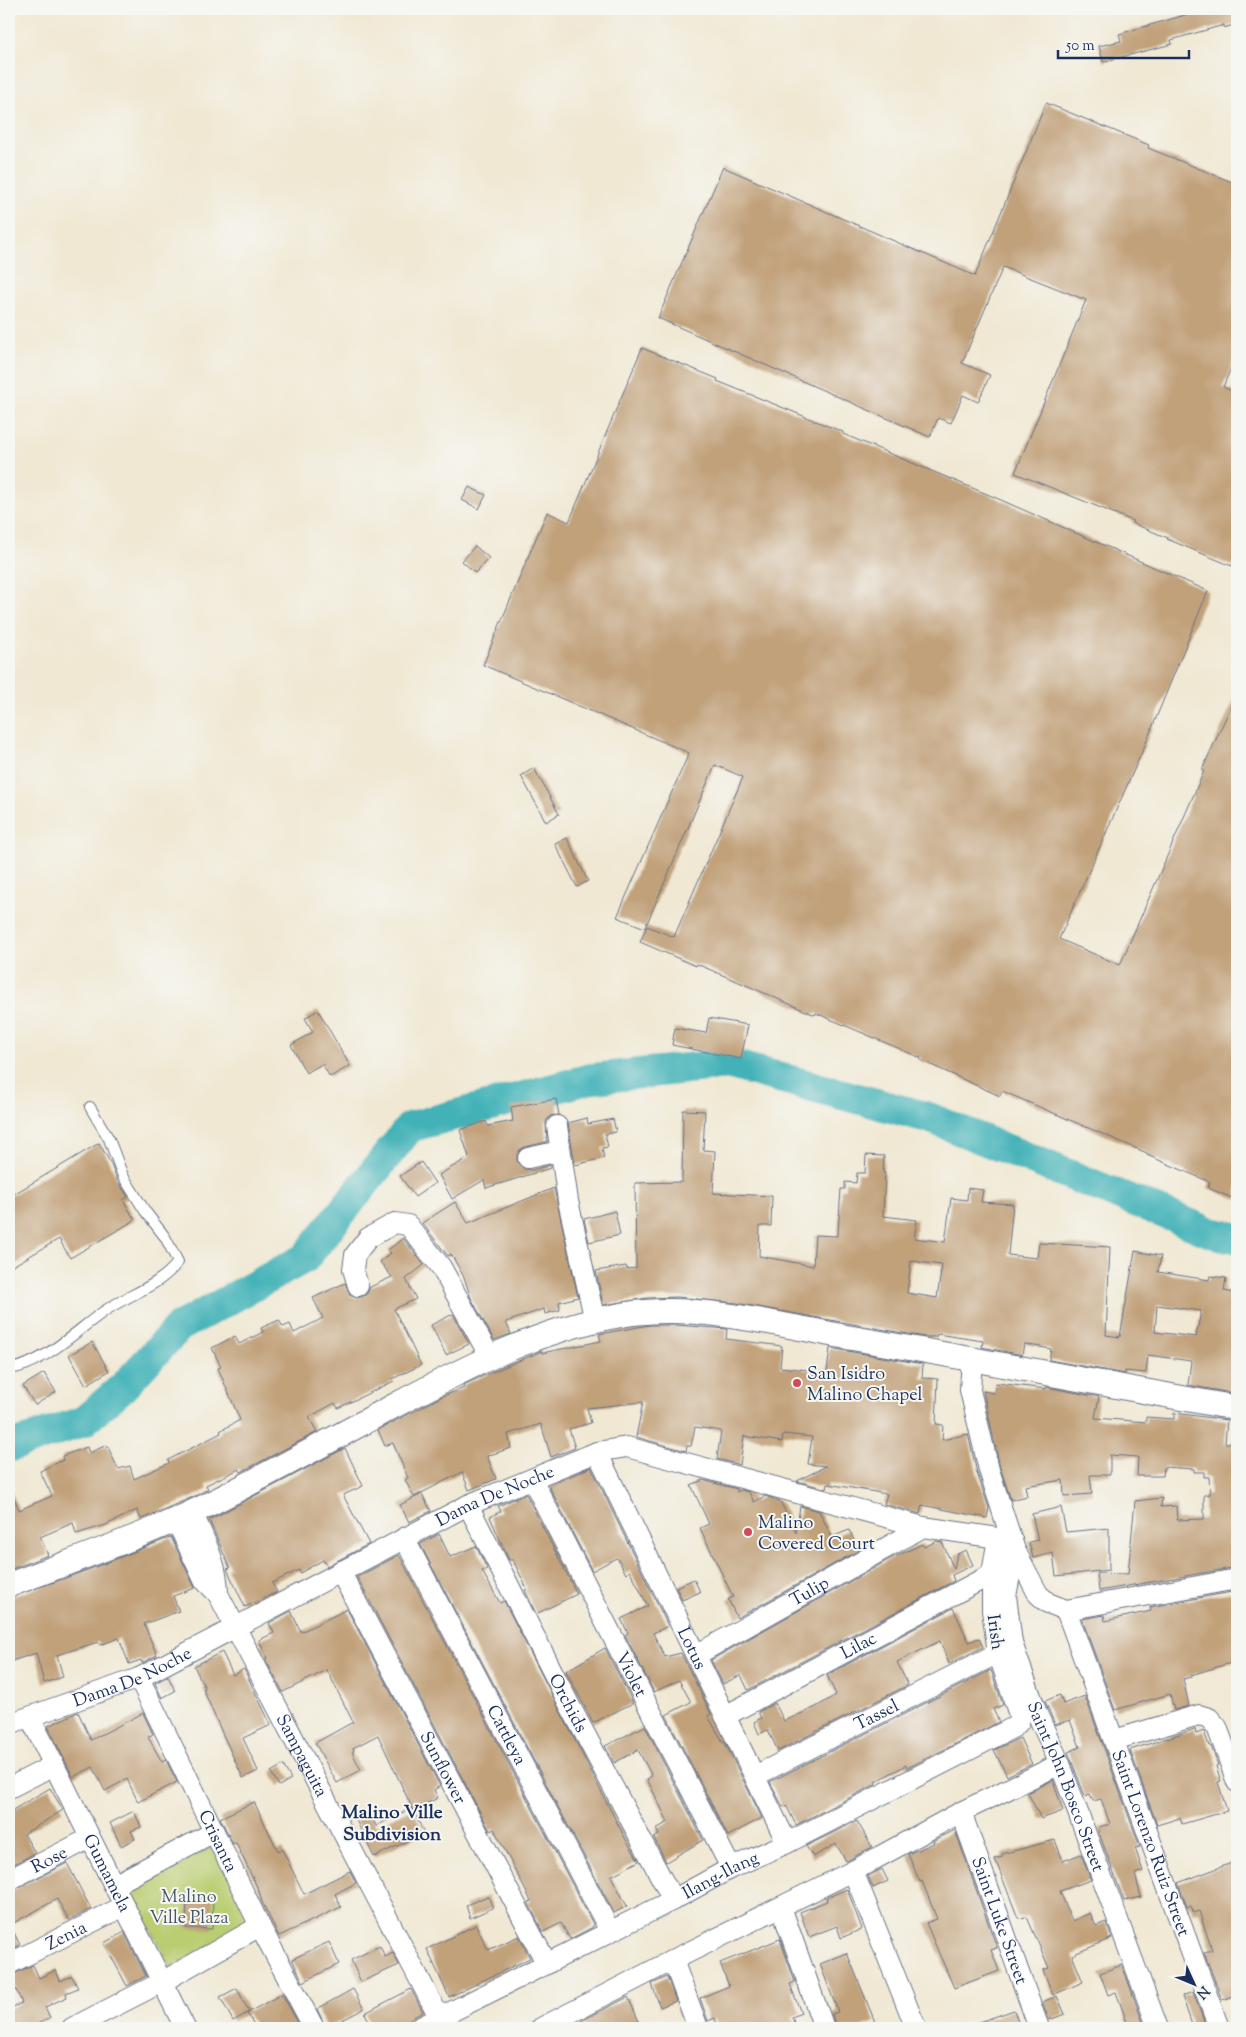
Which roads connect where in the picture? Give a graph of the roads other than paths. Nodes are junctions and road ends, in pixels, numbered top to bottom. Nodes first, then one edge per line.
1 (90, 1106) dead end
2 (557, 1126) dead end
3 (560, 1151) junction
4 (528, 1158) dead end
5 (358, 1286) dead end
6 (595, 1321) junction
7 (490, 1357) junction
8 (972, 1358) junction
9 (9, 1370) edge
10 (1237, 1408) edge
11 (597, 1452) junction
12 (532, 1479) junction
13 (468, 1505) junction
14 (188, 1526) junction
15 (923, 1526) junction
16 (404, 1538) junction
17 (1008, 1543) junction
18 (340, 1571) junction
19 (992, 1574) junction
20 (1237, 1579) edge
21 (9, 1585) edge
22 (1066, 1610) junction
23 (235, 1626) junction
24 (998, 1653) junction
25 (696, 1655) junction
26 (139, 1678) junction
27 (725, 1716) junction
28 (30, 1717) junction
29 (1019, 1722) joint
30 (9, 1724) edge
31 (1114, 1740) junction
32 (1060, 1764) junction
33 (54, 1765) junction
34 (755, 1776) junction
35 (1237, 1782) edge
36 (9, 1788) edge
37 (961, 1812) junction
38 (214, 1832) junction
39 (90, 1838) junction
40 (787, 1843) junction
41 (731, 1868) junction
42 (853, 1871) junction
43 (9, 1880) edge
44 (114, 1885) junction
45 (673, 1900) junction
46 (124, 1906) junction
47 (781, 1907) junction
48 (260, 1926) junction
49 (610, 1931) junction
50 (673, 1960) junction
51 (9, 1964) edge
52 (548, 1964) junction
53 (162, 1982) junction
54 (572, 2021) edge
55 (443, 2022) edge
56 (72, 2028) edge
57 (185, 2028) edge
58 (314, 2028) edge
59 (420, 2028) edge
60 (541, 2028) edge
61 (698, 2028) edge
62 (824, 2028) edge
63 (916, 2028) edge
64 (1039, 2028) edge
65 (1158, 2028) edge
66 (1219, 2028) edge

1 - 9 lane
2 - 3 street
3 - 4 street
3 - 6 street
5 - 7 street
6 - 7 street
6 - 8 street
7 - 14 street
8 - 10 street
8 - 17 street
11 - 12 street, Dama De Noche
11 - 15 street, Dama De Noche
11 - 25 street, Lotus
12 - 13 street, Dama De Noche
12 - 41 street, Violet
13 - 16 street, Dama De Noche
13 - 45 street, Orchids
14 - 21 street
14 - 23 street, Sampaguita
15 - 17 street, Dama De Noche
15 - 25 street, Tulip
16 - 18 street, Dama De Noche
16 - 49 street, Cattleya
17 - 19 street, Irish
17 - 22 street
17 - 32 street, Saint John Bosco Street
18 - 23 street, Dama De Noche
18 - 52 street, Sunflower
19 - 24 street, Irish
19 - 27 street, Lilac
20 - 22 street
22 - 31 street, Saint Lorenzo Ruiz Street
23 - 26 street, Dama De Noche
23 - 55 street, Sampaguita
24 - 29 street, Irish
24 - 34 street, Tassel
25 - 27 street, Lotus
26 - 28 street, Dama De Noche
26 - 38 street, Crisanta
27 - 34 street, Lotus
28 - 30 street, Dama De Noche
28 - 33 street, Gumamela
29 - 40 street, Ilang-Ilang
31 - 35 street, Saint Lorenzo Ruiz Street
31 - 66 street, Saint Lorenzo Ruiz Street
32 - 37 street
32 - 65 street, Saint John Bosco Street
33 - 36 street
33 - 39 street, Gumamela
34 - 40 street, Lotus
37 - 42 street
37 - 64 street, Saint Luke Street
38 - 44 street
38 - 48 street, Crisanta
39 - 43 street, Rose
39 - 44 street, Gumamela
40 - 41 street, Ilang-Ilang
41 - 45 street, Ilang-Ilang
42 - 47 street
42 - 63 street
44 - 46 street, Gumamela
45 - 49 street, Ilang-Ilang
46 - 51 street, Zenia
46 - 53 street, Gumamela
47 - 50 street
47 - 62 street
48 - 53 street
48 - 58 street, Crisanta
49 - 52 street, Ilang-Ilang
50 - 54 street
50 - 61 street
52 - 55 street, Ilang-Ilang
53 - 56 street
53 - 57 street, Gumamela
54 - 60 street
55 - 59 street, Ilang-Ilang

